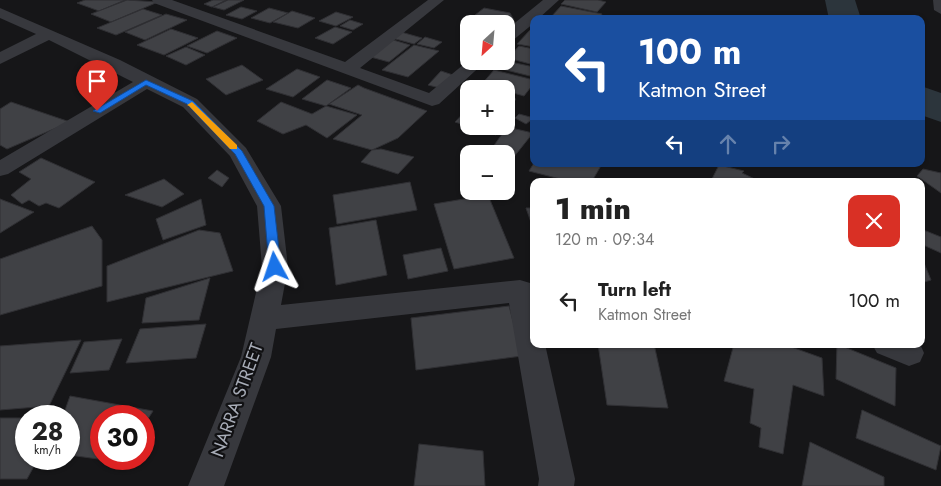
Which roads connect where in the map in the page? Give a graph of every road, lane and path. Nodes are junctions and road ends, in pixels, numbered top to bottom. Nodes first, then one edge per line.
1 (159, 0) edge
2 (437, 0) edge
3 (552, 0) edge
4 (940, 0) edge
5 (941, 10) edge
6 (0, 12) edge
7 (534, 15) edge
8 (530, 18) edge
9 (515, 31) edge
10 (49, 34) junction
11 (0, 59) edge
12 (346, 69) junction
13 (467, 70) edge
14 (146, 82) junction
15 (0, 169) edge
16 (527, 289) edge
17 (530, 308) edge
18 (264, 319) junction
19 (536, 348) edge
20 (206, 486) edge
21 (556, 486) edge

1 - 12 street
2 - 12 street
3 - 7 street
4 - 5 street
6 - 10 street, NARRA STREET
8 - 9 street
10 - 11 street
10 - 14 street, NARRA STREET
12 - 13 street
14 - 15 street
14 - 18 street, NARRA STREET
16 - 17 street
16 - 18 street
18 - 20 street, NARRA STREET
19 - 21 street

